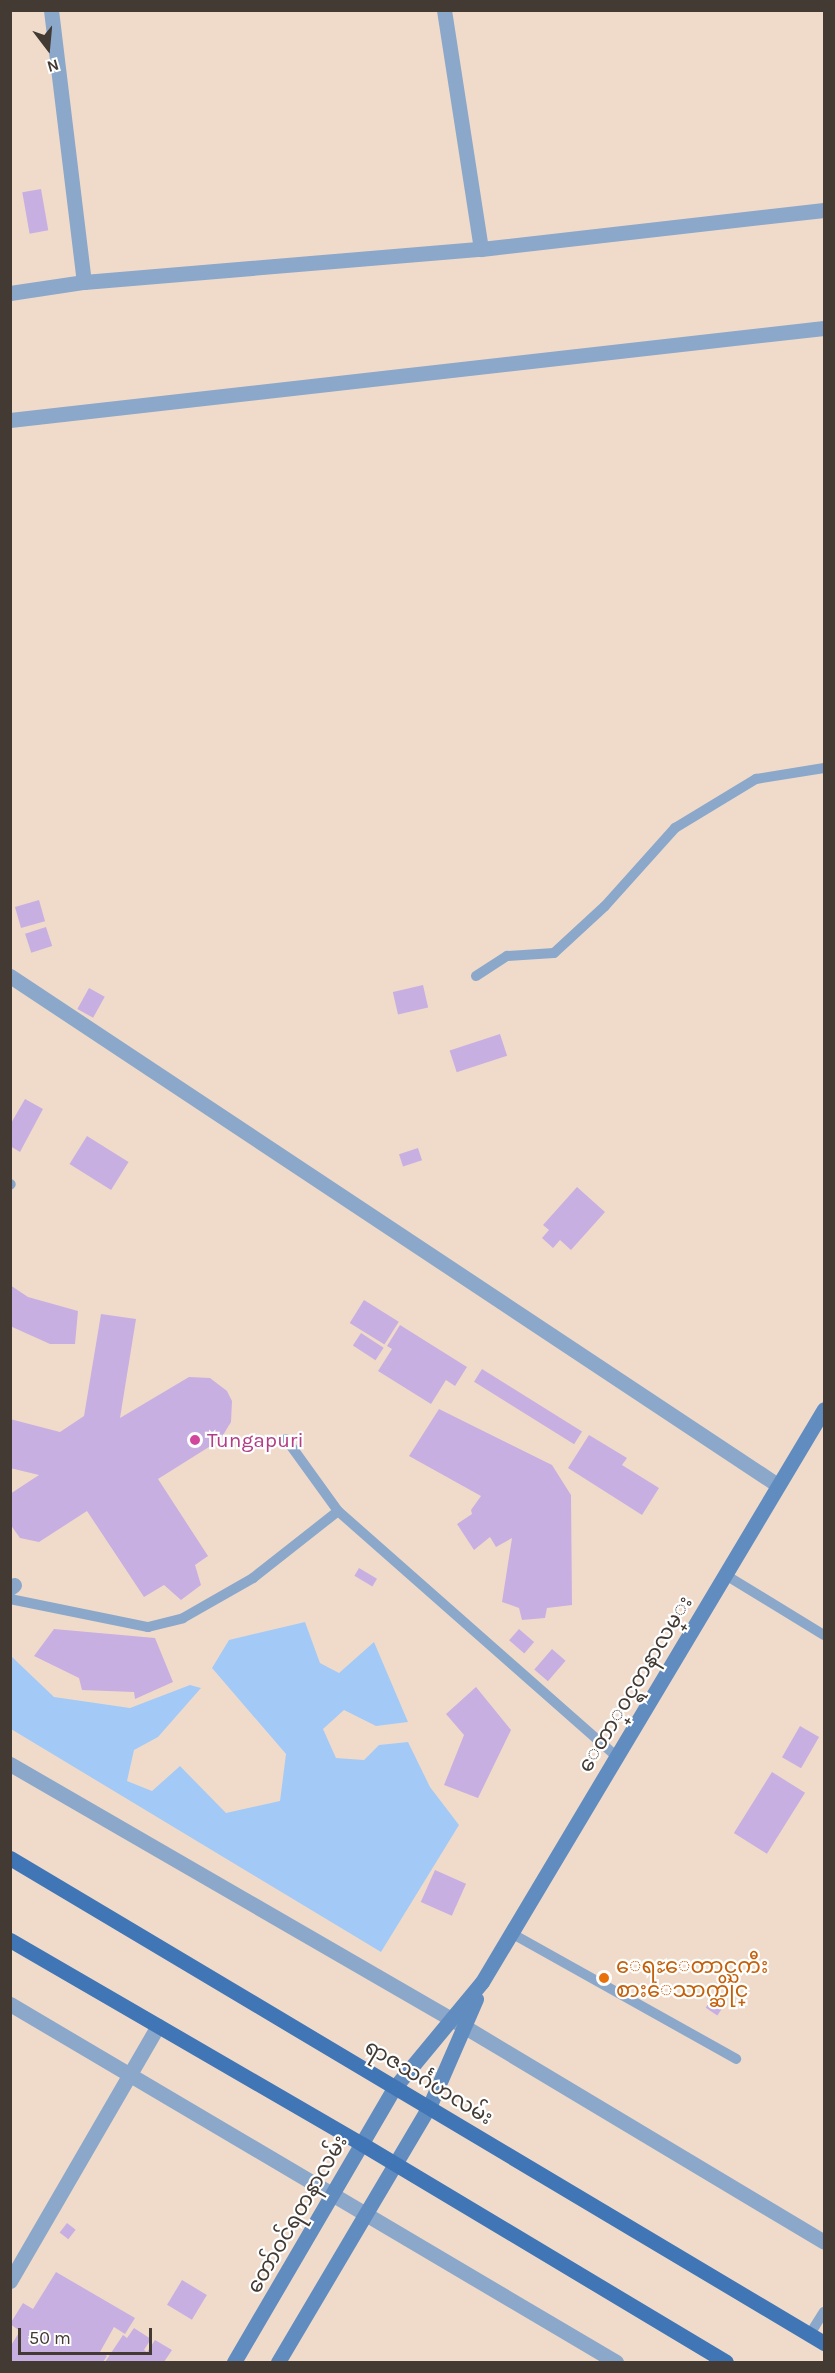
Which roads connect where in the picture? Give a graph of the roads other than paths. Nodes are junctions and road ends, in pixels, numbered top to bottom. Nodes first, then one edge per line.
1 (51, 10) edge
2 (444, 10) edge
3 (825, 210) edge
4 (481, 249) junction
5 (84, 282) junction
6 (10, 293) edge
7 (825, 328) edge
8 (10, 420) edge
9 (825, 768) edge
10 (10, 976) edge
11 (476, 976) dead end
12 (825, 1409) edge
13 (286, 1439) dead end
14 (776, 1484) junction
15 (338, 1511) junction
16 (724, 1574) junction
17 (12, 1591) edge
18 (825, 1635) edge
19 (616, 1756) junction
20 (10, 1764) edge
21 (10, 1858) edge
22 (511, 1933) junction
23 (10, 1940) edge
24 (10, 2004) edge
25 (458, 2024) junction
26 (158, 2026) junction
27 (736, 2059) dead end
28 (132, 2075) junction
29 (395, 2087) junction
30 (429, 2107) junction
31 (362, 2144) junction
32 (397, 2165) junction
33 (335, 2195) junction
34 (369, 2215) junction
35 (825, 2242) edge
36 (10, 2281) edge
37 (825, 2312) edge
38 (810, 2334) junction
39 (825, 2343) edge
40 (234, 2362) edge
41 (278, 2362) edge
42 (616, 2362) edge
43 (726, 2362) edge

1 - 5 street
2 - 4 street
3 - 4 street
4 - 5 street
5 - 6 street
7 - 8 street
9 - 11 lane
10 - 14 street
12 - 14 main road, ေတာ္၀င္ရတနာလမ္း
13 - 15 lane
14 - 16 main road, ေတာ္၀င္ရတနာလမ္း
15 - 17 lane
15 - 19 lane
16 - 18 lane
16 - 19 main road, ေတာ္၀င္ရတနာလမ္း
19 - 22 main road, ေတာ္၀င္ရတနာလမ္း
20 - 25 street
21 - 29 main road, ရာဇသင်္ဂဟလမ်း
22 - 25 main road, ေတာ္၀င္ရတနာလမ္း
22 - 27 lane
23 - 26 main road
24 - 28 street
25 - 29 main road, တော်ဝင်ရတနာလမ်း
25 - 30 main road, ေတာ္၀င္ရတနာလမ္း
25 - 35 street
26 - 28 street
26 - 31 main road
28 - 33 street
28 - 36 street
29 - 30 main road, ရာဇသင်္ဂဟလမ်း
29 - 31 main road, တော်ဝင်ရတနာလမ်း
30 - 32 main road
30 - 38 main road, ရာဇသင်္ဂဟလမ်း
31 - 32 main road
31 - 33 main road, တော်ဝင်ရတနာလမ်း
32 - 34 main road
32 - 43 main road
33 - 34 street
33 - 40 main road, တော်ဝင်ရတနာလမ်း
34 - 41 main road
34 - 42 street
37 - 38 lane
38 - 39 main road, ရာဇသင်္ဂဟလမ်း

